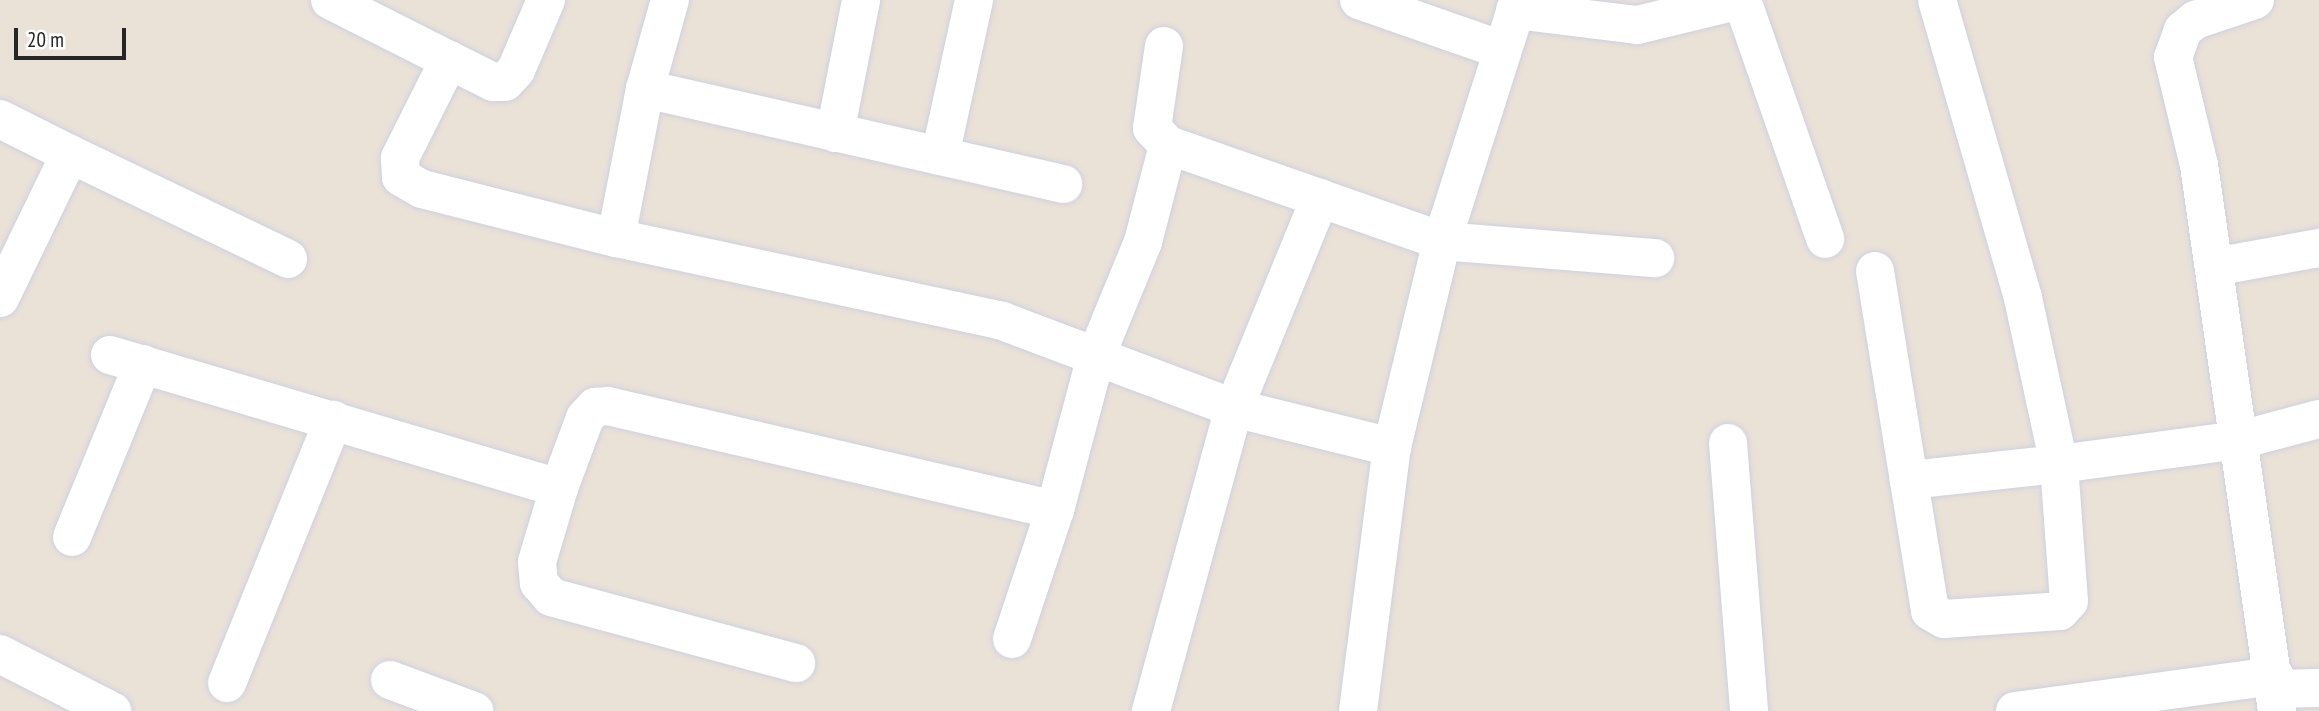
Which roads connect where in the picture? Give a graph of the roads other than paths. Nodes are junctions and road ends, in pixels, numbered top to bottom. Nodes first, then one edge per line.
1 (330, 0) edge
2 (546, 0) edge
3 (670, 0) edge
4 (861, 0) edge
5 (974, 0) edge
6 (1359, 0) edge
7 (1742, 0) edge
8 (1937, 0) edge
9 (2255, 0) edge
10 (1517, 5) edge
11 (1164, 46) dead end
12 (1502, 50) junction
13 (449, 60) junction
14 (645, 89) junction
15 (0, 119) edge
16 (835, 133) junction
17 (1168, 145) junction
18 (70, 154) junction
19 (940, 156) junction
20 (1063, 184) dead end
21 (1320, 198) junction
22 (616, 238) junction
23 (1825, 239) dead end
24 (1441, 241) junction
25 (2319, 247) edge
26 (1655, 258) dead end
27 (288, 259) dead end
28 (2214, 267) junction
29 (1875, 271) dead end
30 (0, 298) edge
31 (1096, 356) junction
32 (1234, 408) junction
33 (2319, 419) edge
34 (333, 420) junction
35 (2240, 440) junction
36 (1728, 443) dead end
37 (1392, 447) junction
38 (2059, 464) junction
39 (1909, 480) junction
40 (559, 488) junction
41 (1055, 510) junction
42 (72, 537) dead end
43 (1012, 639) dead end
44 (0, 654) edge
45 (796, 663) dead end
46 (390, 680) dead end
47 (227, 683) dead end
48 (2319, 688) edge
49 (2276, 692) edge
50 (112, 711) edge
51 (474, 711) edge
52 (1151, 711) edge
53 (1358, 711) edge
54 (1749, 711) edge
55 (2015, 711) edge

1 - 13 street
2 - 13 street
3 - 14 street
4 - 16 street
5 - 19 street
6 - 12 street
7 - 10 street
7 - 23 street
8 - 38 street
9 - 28 street
10 - 12 street
11 - 17 street
12 - 24 street
13 - 22 street
14 - 16 street
14 - 22 street
15 - 18 street
16 - 19 street
17 - 21 street
17 - 31 street
18 - 27 street
18 - 30 street
19 - 20 street
21 - 24 street
21 - 32 street
22 - 31 street
24 - 26 street
24 - 37 street
25 - 28 street
28 - 35 street
29 - 39 street
31 - 32 street
31 - 41 street
32 - 37 street
32 - 52 street
33 - 35 street
34 - 40 street
34 - 42 street
34 - 47 street
35 - 38 street
35 - 49 street
36 - 54 street
37 - 53 street
38 - 39 street
38 - 39 street
40 - 41 street
40 - 45 street
41 - 43 street
44 - 50 street
46 - 51 street
48 - 49 street
49 - 55 street

